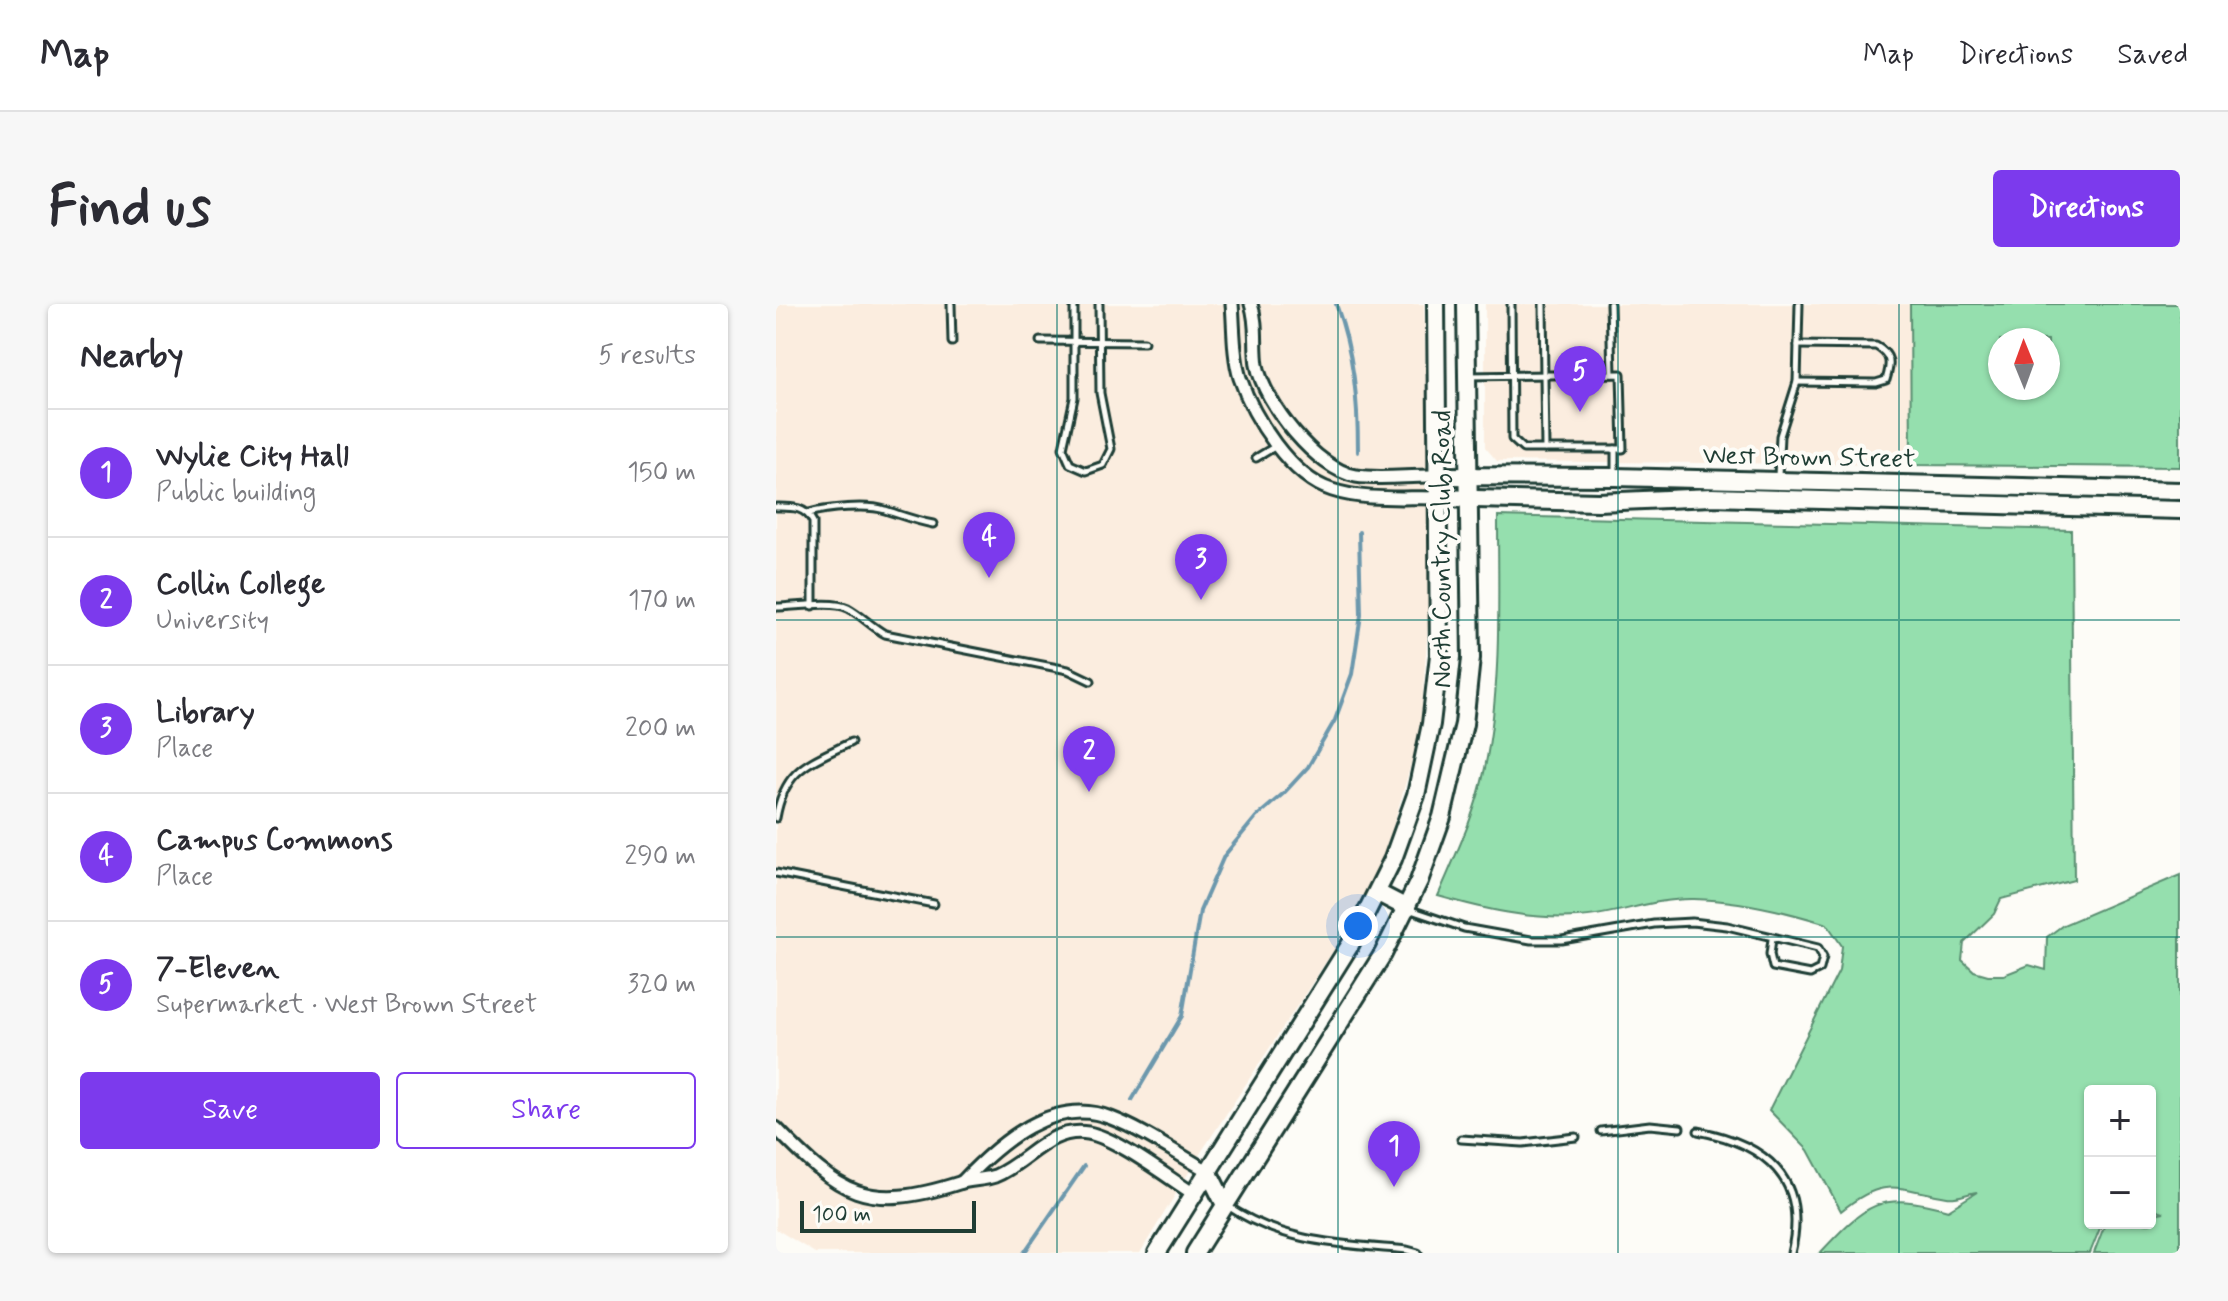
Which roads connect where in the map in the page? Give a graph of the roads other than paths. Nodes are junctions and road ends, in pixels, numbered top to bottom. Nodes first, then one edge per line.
1 (951, 304) edge
2 (1074, 304) edge
3 (1099, 304) edge
4 (1232, 304) edge
5 (1251, 304) edge
6 (1436, 304) edge
7 (1466, 304) edge
8 (1511, 304) edge
9 (1543, 304) edge
10 (1610, 304) edge
11 (1799, 304) edge
12 (1040, 341) dead end
13 (1075, 341) junction
14 (1099, 341) junction
15 (952, 342) dead end
16 (1144, 342) dead end
17 (1798, 345) junction
18 (1612, 374) junction
19 (1512, 375) junction
20 (1543, 375) junction
21 (1467, 376) junction
22 (1797, 382) junction
23 (1276, 446) junction
24 (1545, 449) junction
25 (1615, 449) junction
26 (1256, 458) dead end
27 (1437, 476) junction
28 (1468, 476) junction
29 (1615, 477) junction
30 (1778, 481) junction
31 (2180, 491) edge
32 (1712, 497) junction
33 (1437, 498) junction
34 (1469, 499) junction
35 (776, 507) edge
36 (2180, 510) edge
37 (809, 513) junction
38 (933, 524) dead end
39 (813, 606) junction
40 (776, 607) edge
41 (1091, 681) dead end
42 (851, 742) dead end
43 (776, 818) edge
44 (776, 873) edge
45 (1378, 893) junction
46 (934, 904) dead end
47 (1407, 908) junction
48 (1772, 939) junction
49 (776, 1128) edge
50 (1680, 1128) dead end
51 (1601, 1131) dead end
52 (1698, 1131) dead end
53 (1576, 1137) dead end
54 (1461, 1139) dead end
55 (1208, 1171) junction
56 (962, 1182) junction
57 (1194, 1194) junction
58 (1225, 1205) junction
59 (1157, 1253) edge
60 (1195, 1253) edge
61 (1418, 1253) edge
62 (1791, 1253) edge

1 - 15 lane
2 - 13 lane
3 - 14 lane
4 - 23 street
5 - 27 street
6 - 27 main road, North Country Club Road
7 - 21 main road, North Country Club Road
8 - 19 lane
9 - 20 lane
10 - 18 lane
11 - 17 lane
12 - 13 lane
13 - 14 lane
13 - 14 lane
14 - 16 lane
17 - 22 lane
17 - 22 lane
18 - 20 lane
18 - 25 lane
19 - 20 lane
19 - 21 lane
19 - 24 lane
20 - 24 lane
21 - 28 main road, North Country Club Road
22 - 30 lane
23 - 26 lane
23 - 33 street
24 - 25 lane
25 - 29 lane
27 - 28 main road, West Brown Street
27 - 33 main road, North Country Club Road
28 - 29 main road, West Brown Street
28 - 34 main road, North Country Club Road
29 - 30 main road, West Brown Street
30 - 31 main road, West Brown Street
30 - 32 main road
32 - 34 main road, West Brown Street
32 - 36 main road, West Brown Street
33 - 34 main road, West Brown Street
33 - 45 main road, North Country Club Road
34 - 47 main road, North Country Club Road
35 - 37 lane
37 - 38 lane
37 - 39 lane
39 - 40 lane
39 - 41 lane
42 - 43 lane
44 - 46 lane
45 - 47 main road
45 - 55 main road, North Country Club Road
47 - 48 lane
47 - 58 main road, North Country Club Road
48 - 48 lane
49 - 56 street
50 - 51 lane
52 - 62 lane
53 - 54 lane
55 - 56 street
55 - 57 main road, North Country Club Road
55 - 58 main road
56 - 57 street
57 - 58 main road
57 - 59 main road, North Country Club Road
58 - 60 main road, North Country Club Road
58 - 61 lane

